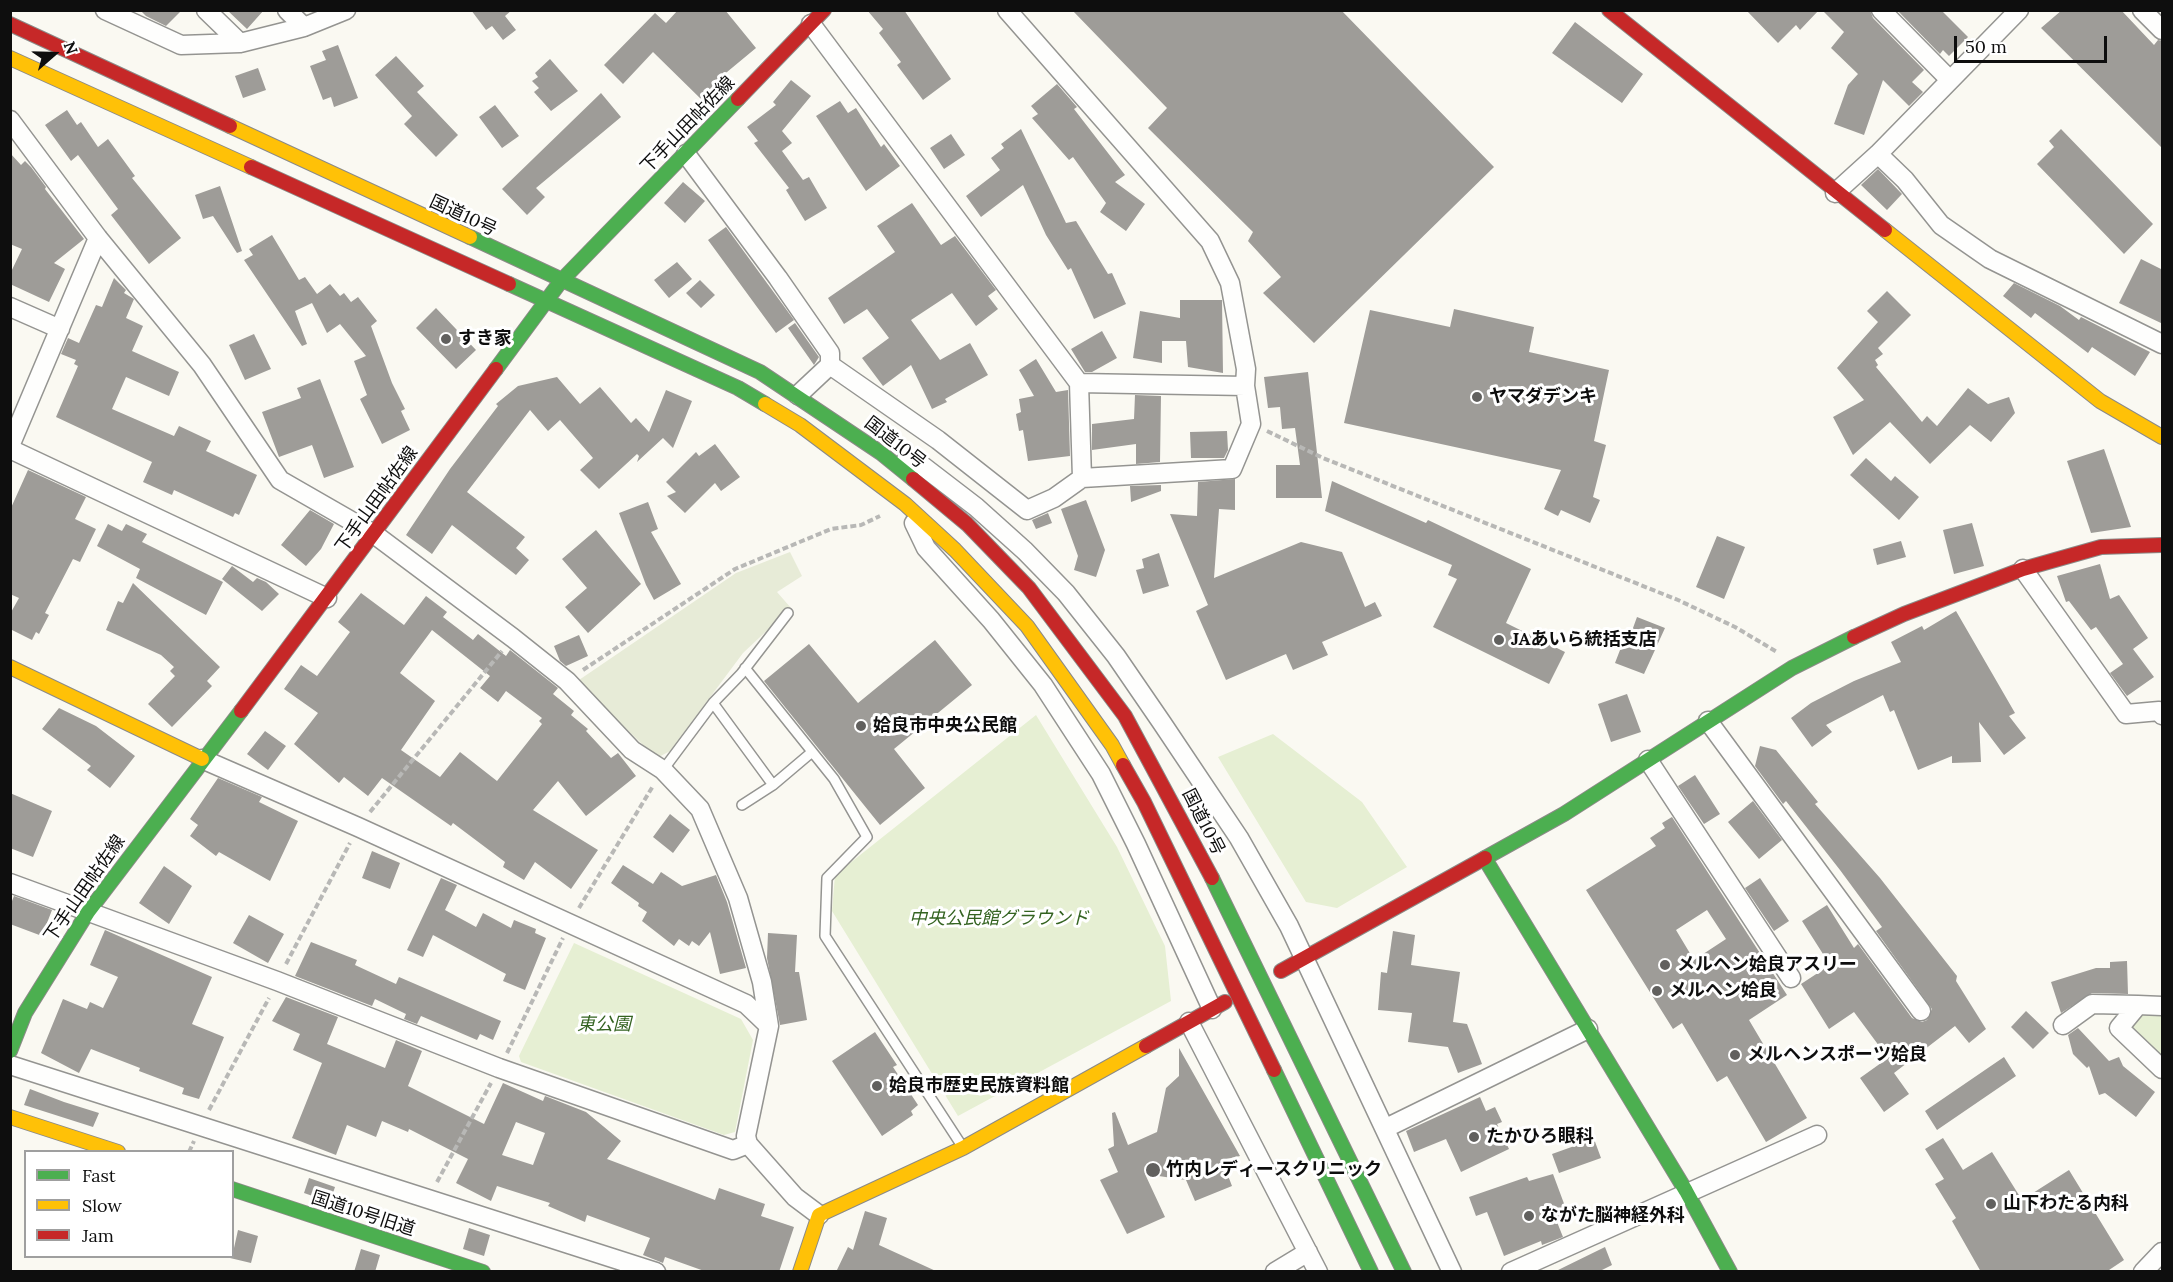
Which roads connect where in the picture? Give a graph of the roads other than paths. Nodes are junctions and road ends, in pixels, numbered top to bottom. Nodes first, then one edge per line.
1 (105, 10) edge
2 (206, 10) edge
3 (287, 10) edge
4 (346, 10) edge
5 (824, 10) edge
6 (1007, 10) edge
7 (1609, 10) edge
8 (1881, 10) edge
9 (2019, 10) edge
10 (2142, 10) edge
11 (10, 24) edge
12 (811, 24) junction
13 (304, 27) junction
14 (2163, 30) edge
15 (240, 43) junction
16 (10, 58) edge
17 (1950, 80) junction
18 (10, 120) edge
19 (686, 154) junction
20 (1878, 154) junction
21 (1835, 193) junction
22 (98, 238) junction
23 (561, 281) junction
24 (547, 300) junction
25 (10, 307) edge
26 (60, 329) junction
27 (2163, 344) edge
28 (830, 365) junction
29 (1078, 383) junction
30 (1245, 386) junction
31 (798, 395) junction
32 (2163, 437) edge
33 (10, 448) edge
34 (881, 453) junction
35 (1082, 478) junction
36 (904, 504) junction
37 (374, 534) junction
38 (2163, 545) edge
39 (2023, 569) junction
40 (327, 598) junction
41 (788, 613) dead end
42 (10, 667) edge
43 (745, 668) junction
44 (713, 703) junction
45 (2163, 715) edge
46 (1708, 721) junction
47 (812, 752) junction
48 (202, 759) junction
49 (1648, 760) junction
50 (663, 770) junction
51 (773, 785) junction
52 (742, 805) dead end
53 (1485, 859) junction
54 (10, 883) edge
55 (88, 912) junction
56 (1305, 958) junction
57 (1281, 971) dead end
58 (1791, 978) dead end
59 (2138, 1005) junction
60 (1218, 1006) joint
61 (2163, 1006) edge
62 (1921, 1011) dead end
63 (1189, 1022) junction
64 (2063, 1025) dead end
65 (769, 1026) junction
66 (1588, 1029) junction
67 (10, 1051) edge
68 (10, 1065) edge
69 (2163, 1069) edge
70 (10, 1117) edge
71 (1386, 1128) junction
72 (1817, 1135) dead end
73 (747, 1144) junction
74 (963, 1148) junction
75 (112, 1150) edge
76 (234, 1190) edge
77 (1686, 1191) junction
78 (819, 1215) junction
79 (1308, 1252) junction
80 (2163, 1252) edge
81 (483, 1272) edge
82 (656, 1272) edge
83 (800, 1272) edge
84 (1275, 1272) edge
85 (1318, 1272) edge
86 (1371, 1272) edge
87 (1404, 1272) edge
88 (1452, 1272) edge
89 (1511, 1272) edge
90 (1730, 1272) edge
91 (2144, 1272) edge

1 - 15 street
2 - 15 street
3 - 13 street
4 - 13 street
5 - 12 main road, 下手山田帖佐線
6 - 30 street
7 - 21 main road
8 - 17 street
9 - 17 street
10 - 14 street
11 - 23 main road, 国道10号
12 - 19 main road, 下手山田帖佐線
12 - 29 street
13 - 15 street
16 - 24 main road
17 - 20 street
18 - 22 street
19 - 23 main road, 下手山田帖佐線
19 - 28 street
20 - 21 street
20 - 27 street
21 - 32 main road
22 - 26 street
22 - 37 street
23 - 24 main road, 下手山田帖佐線
23 - 31 main road, 国道10号
24 - 36 main road
24 - 37 main road, 下手山田帖佐線
25 - 26 street
26 - 33 street
28 - 31 street
28 - 35 street
29 - 30 street
29 - 35 street
30 - 35 street
31 - 34 main road, 国道10号
33 - 40 street
34 - 56 street
34 - 87 main road, 国道10号
36 - 60 street
36 - 86 main road
37 - 40 main road, 下手山田帖佐線
37 - 50 street
38 - 39 main road
39 - 45 street
39 - 46 main road
40 - 48 main road, 下手山田帖佐線
41 - 43 lane
42 - 48 main road
43 - 44 lane
43 - 47 lane
44 - 50 lane
44 - 51 lane
46 - 49 main road
46 - 62 street
47 - 51 lane
47 - 74 lane
48 - 55 main road, 下手山田帖佐線
48 - 65 street
49 - 53 main road
49 - 58 street
50 - 65 street
51 - 52 lane
53 - 56 main road
53 - 66 main road
54 - 55 street
55 - 67 main road, 下手山田帖佐線
55 - 73 street
56 - 57 main road
56 - 71 street
59 - 61 street
59 - 64 street
59 - 69 street
60 - 63 main road
63 - 74 main road
63 - 79 street
65 - 73 street
66 - 71 street
66 - 77 main road
68 - 82 street
70 - 75 main road
71 - 88 street
72 - 77 street
73 - 78 street
74 - 78 main road
76 - 81 main road, 国道10号旧道
77 - 89 street
77 - 90 main road
78 - 83 main road
79 - 84 street
79 - 85 street
80 - 91 street

